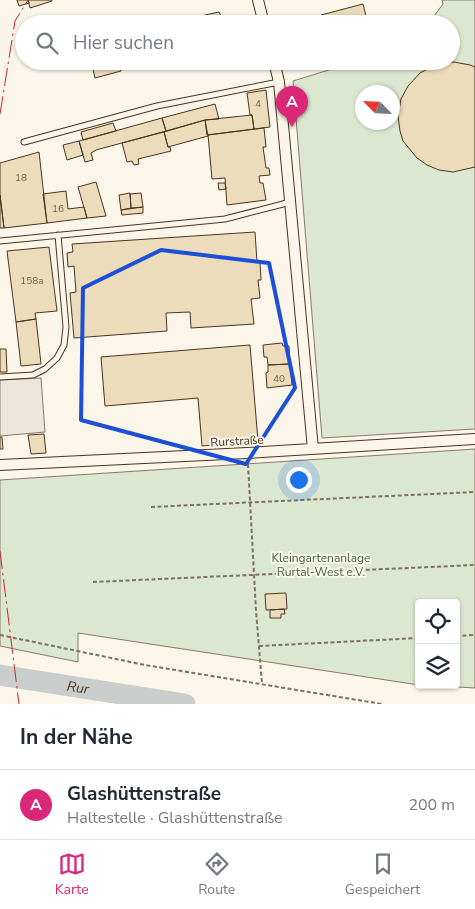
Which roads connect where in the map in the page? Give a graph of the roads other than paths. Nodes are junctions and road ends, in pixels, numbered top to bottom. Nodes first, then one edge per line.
1 (258, 0) edge
2 (262, 15) edge
3 (276, 70) edge
4 (279, 82) junction
5 (24, 142) dead end
6 (290, 201) junction
7 (58, 235) junction
8 (0, 240) edge
9 (0, 377) edge
10 (475, 439) edge
11 (313, 449) junction
12 (0, 465) edge

1 - 2 street
3 - 4 street
4 - 5 lane
4 - 6 street
6 - 7 lane
6 - 11 street
7 - 8 lane
7 - 9 lane
10 - 11 street, Rurstraße
11 - 12 street, Rurstraße

